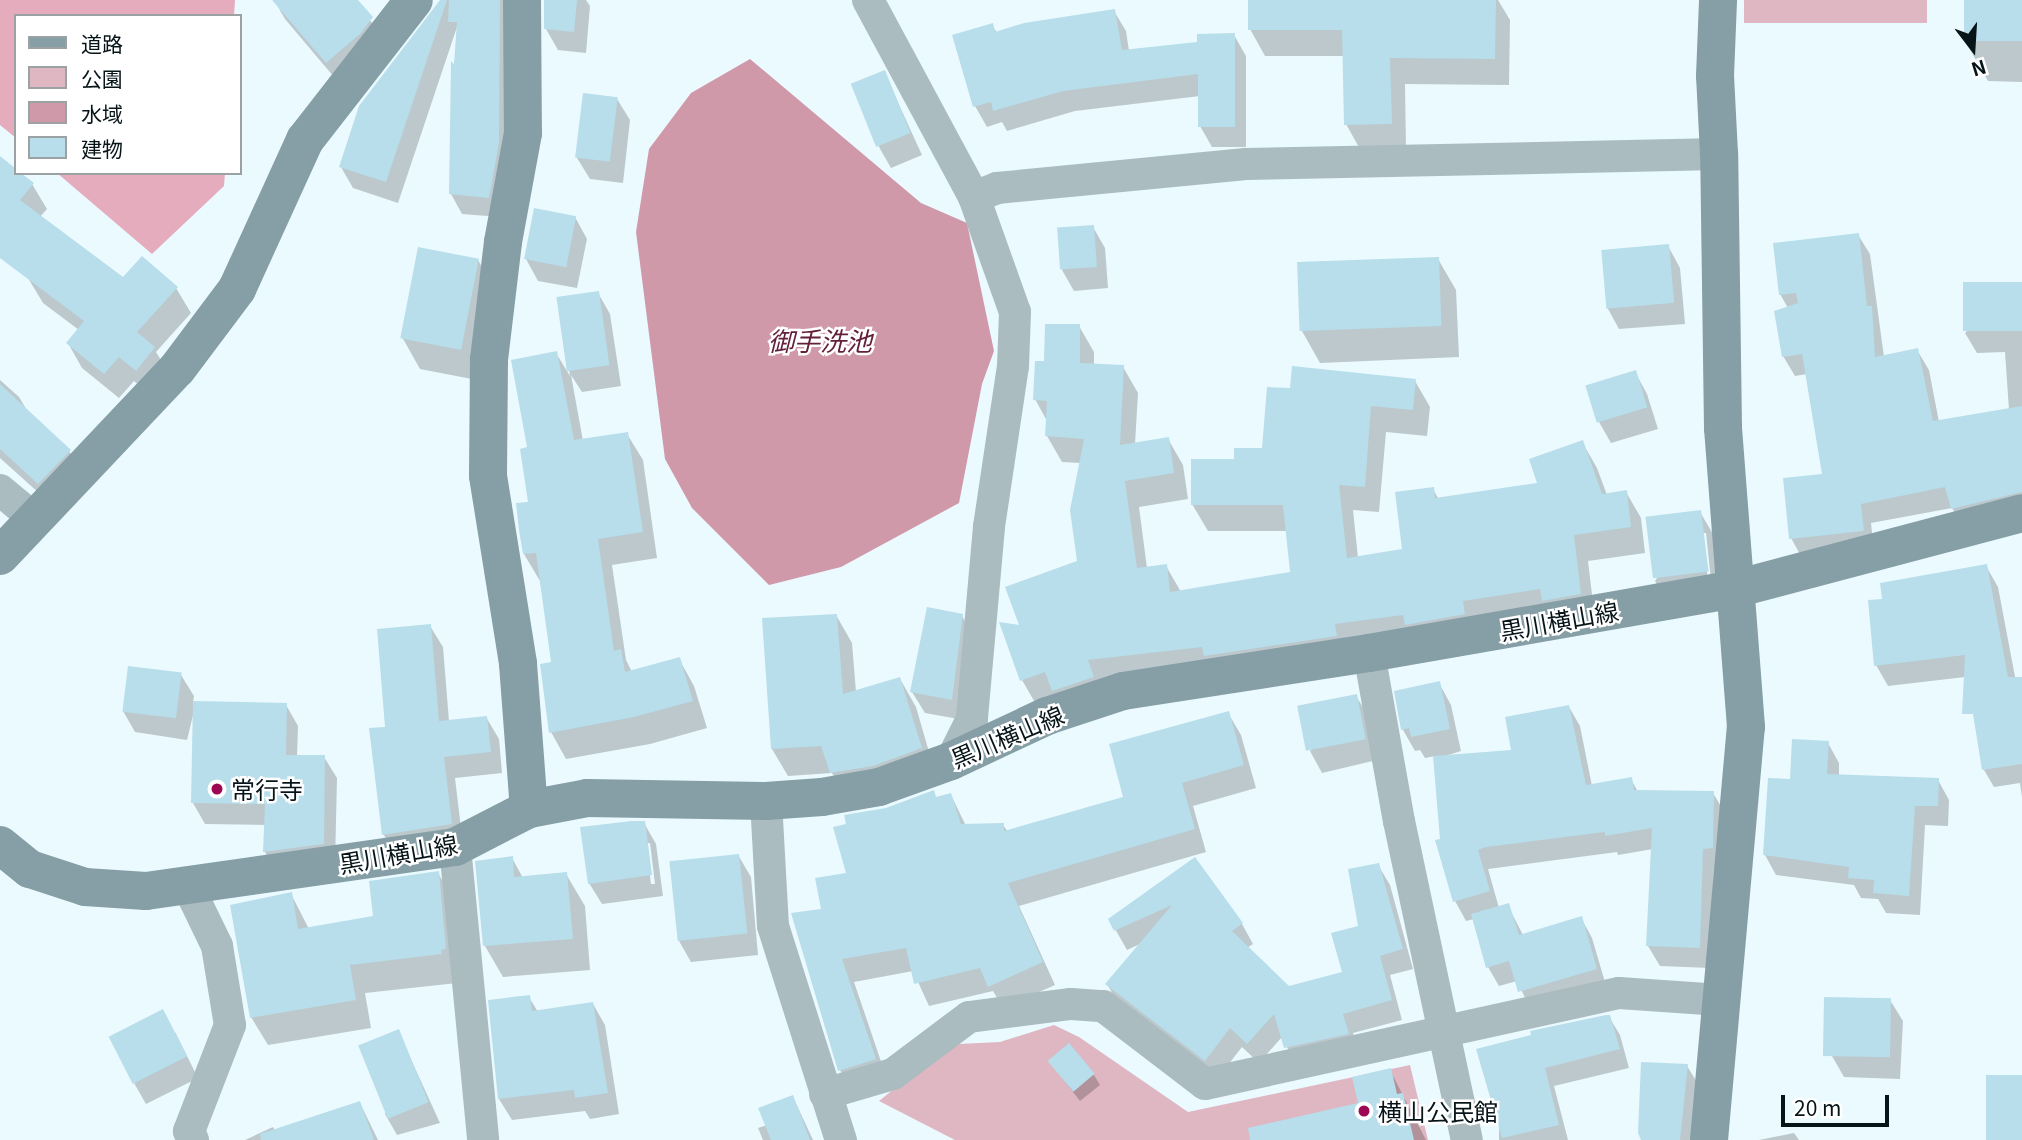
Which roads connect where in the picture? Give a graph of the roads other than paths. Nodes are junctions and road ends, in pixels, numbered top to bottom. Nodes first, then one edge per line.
1 (414, 0) edge
2 (522, 0) edge
3 (868, 0) edge
4 (1718, 0) edge
5 (1719, 154) junction
6 (974, 197) junction
7 (0, 490) edge
8 (2022, 513) edge
9 (36, 520) junction
10 (0, 555) edge
11 (1735, 589) junction
12 (1369, 653) junction
13 (951, 761) junction
14 (766, 801) junction
15 (528, 809) junction
16 (0, 845) edge
17 (455, 848) junction
18 (188, 886) junction
19 (1721, 1000) junction
20 (1444, 1034) junction
21 (825, 1094) junction
22 (193, 1140) edge
23 (483, 1140) edge
24 (841, 1140) edge
25 (1467, 1140) edge
26 (1709, 1140) edge

1 - 9 street
2 - 15 street
3 - 6 street
4 - 5 street
5 - 6 street
5 - 11 street
6 - 13 street
7 - 9 street
8 - 11 street, 黒川横山線
9 - 10 street
11 - 12 street, 黒川横山線
11 - 19 street
12 - 13 street, 黒川横山線
12 - 20 street
13 - 14 street, 黒川横山線
14 - 15 street, 黒川横山線
14 - 21 street
15 - 17 street, 黒川横山線
16 - 18 street, 黒川横山線
17 - 18 street, 黒川横山線
17 - 23 street
18 - 22 street
19 - 20 street
19 - 26 street
20 - 21 street
20 - 25 street
21 - 24 street

